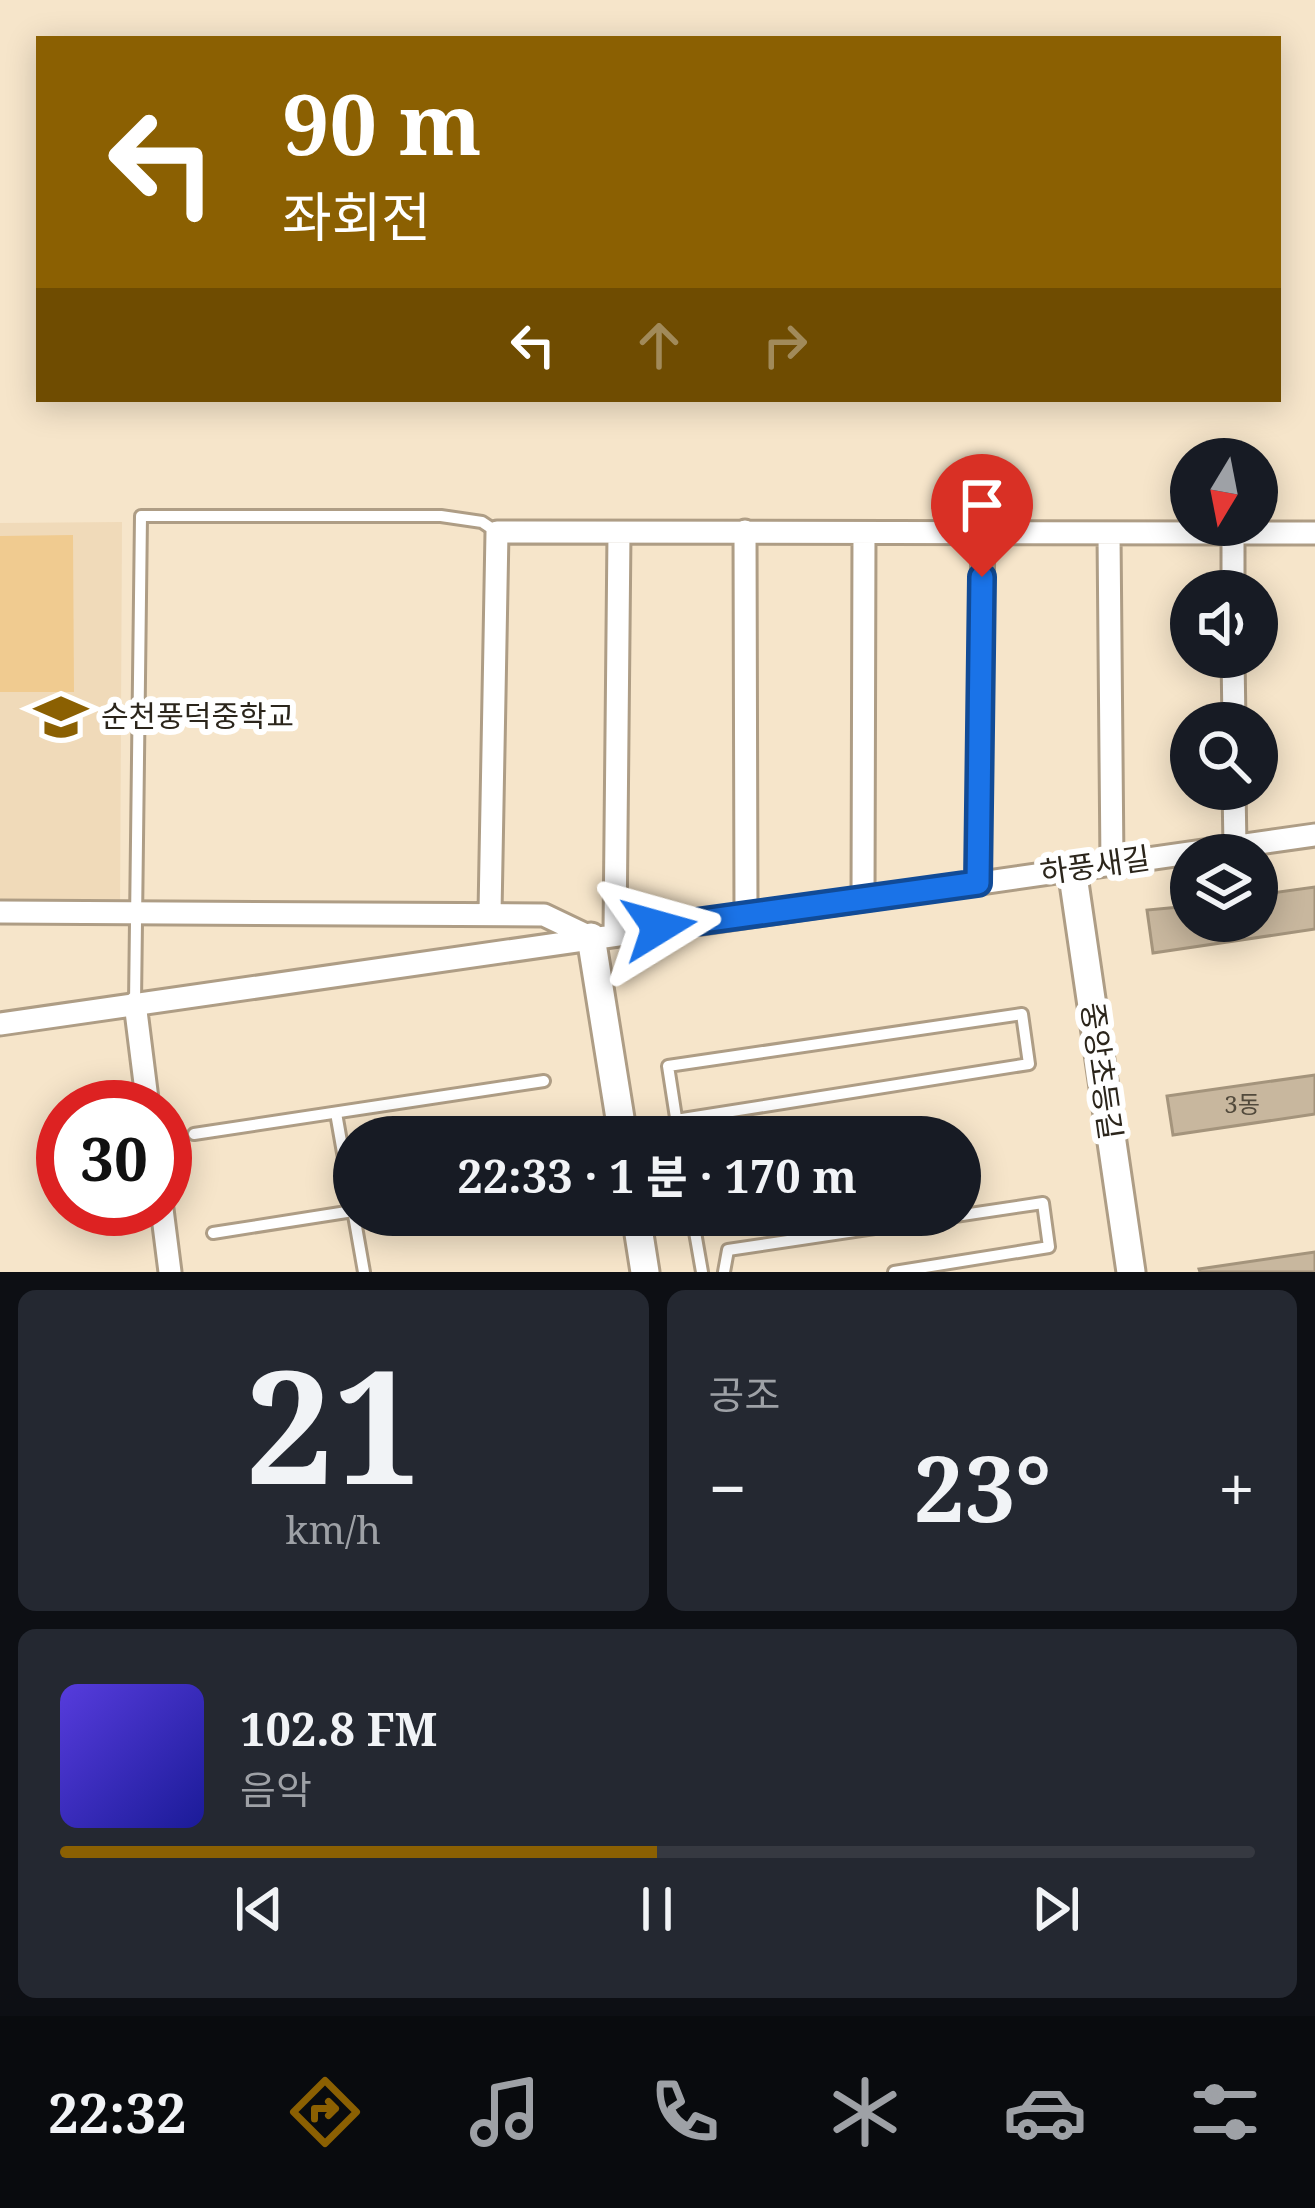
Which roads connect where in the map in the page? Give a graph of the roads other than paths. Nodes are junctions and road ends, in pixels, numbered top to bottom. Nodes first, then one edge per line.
1 (745, 531) junction
2 (497, 532) junction
3 (619, 533) junction
4 (864, 533) junction
5 (983, 533) junction
6 (1315, 533) edge
7 (1109, 534) junction
8 (1170, 534) edge
9 (1278, 534) edge
10 (1315, 835) edge
11 (1278, 840) edge
12 (1170, 855) edge
13 (1112, 864) junction
14 (1072, 869) junction
15 (978, 883) junction
16 (863, 899) junction
17 (0, 912) edge
18 (140, 913) junction
19 (490, 913) junction
20 (746, 915) junction
21 (603, 935) junction
22 (135, 1003) junction
23 (0, 1024) edge
24 (145, 1080) edge
25 (544, 1082) dead end
26 (336, 1112) junction
27 (337, 1116) edge
28 (621, 1116) edge
29 (676, 1120) joint
30 (194, 1134) dead end
31 (333, 1214) edge
32 (213, 1233) dead end
33 (165, 1236) edge
34 (358, 1236) edge
35 (639, 1236) edge
36 (696, 1236) edge
37 (170, 1272) edge
38 (364, 1272) edge
39 (645, 1272) edge
40 (702, 1272) edge
41 (724, 1272) edge
42 (894, 1272) edge
43 (1131, 1272) edge

1 - 3 street
1 - 4 street
1 - 20 street
2 - 3 street
2 - 18 lane
2 - 19 street
3 - 21 street
4 - 5 street
4 - 16 street
5 - 7 street
5 - 15 street
6 - 9 street
7 - 8 street
7 - 13 street
10 - 11 street, 하풍새길
12 - 13 street, 하풍새길
13 - 14 street, 하풍새길
14 - 15 street, 하풍새길
14 - 43 street, 중앙초등길
15 - 16 street, 하풍새길
16 - 20 street, 하풍새길
17 - 18 street
18 - 19 street
18 - 22 lane
19 - 21 street
20 - 21 street, 하풍새길
21 - 22 street, 하풍새길
21 - 28 street
22 - 23 street
22 - 24 street
25 - 26 lane
26 - 27 lane
26 - 30 lane
29 - 29 lane
31 - 32 lane
33 - 37 street
34 - 38 lane
35 - 39 street
36 - 40 lane
41 - 42 lane

